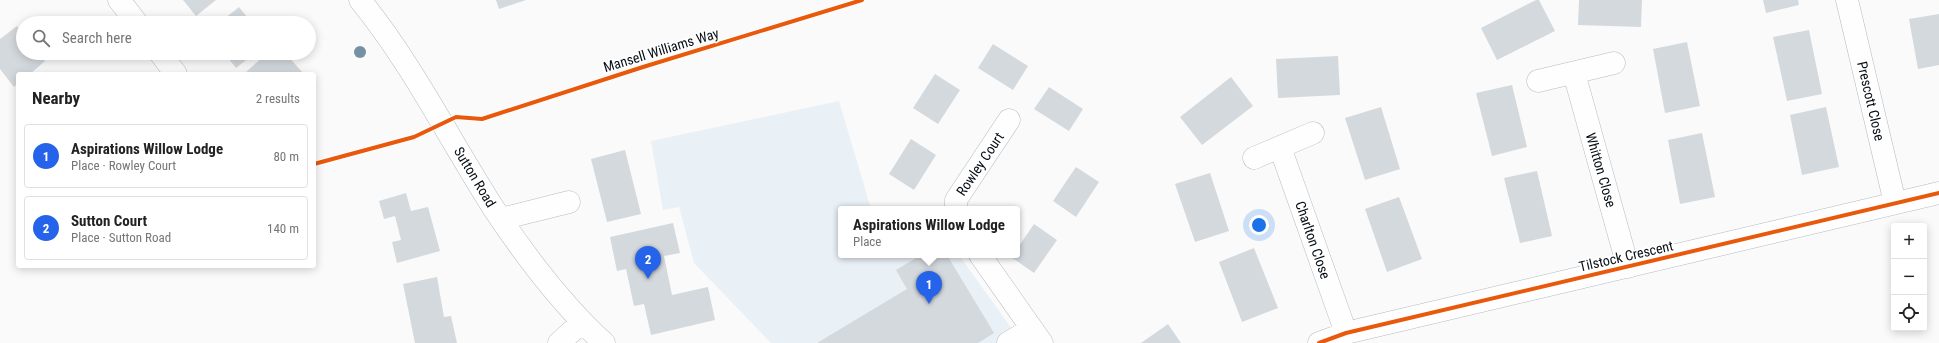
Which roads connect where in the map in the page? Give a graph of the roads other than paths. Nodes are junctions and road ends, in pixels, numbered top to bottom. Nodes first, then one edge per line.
1 (119, 0) edge
2 (360, 0) edge
3 (1847, 0) edge
4 (132, 16) edge
5 (165, 60) edge
6 (1614, 63) dead end
7 (174, 72) edge
8 (1574, 73) junction
9 (1538, 81) dead end
10 (1009, 120) dead end
11 (1313, 133) dead end
12 (1280, 147) junction
13 (1254, 158) dead end
14 (1939, 192) edge
15 (569, 202) dead end
16 (1895, 203) junction
17 (956, 206) edge
18 (501, 219) junction
19 (982, 258) edge
20 (1628, 267) junction
21 (581, 323) junction
22 (1346, 333) junction
23 (1037, 336) edge
24 (559, 343) edge
25 (604, 343) edge
26 (1008, 343) edge
27 (1319, 343) edge

1 - 4 street
2 - 18 street, Sutton Road
3 - 16 street, Prescott Close
5 - 7 street
6 - 8 street
8 - 9 street
8 - 20 street, Whitton Close
10 - 17 street, Rowley Court
11 - 12 street
12 - 13 street
12 - 22 street, Charlton Close
14 - 16 street, Tilstock Crescent
15 - 18 street
16 - 20 street, Tilstock Crescent
18 - 21 street, Sutton Road
19 - 23 street
20 - 22 street, Tilstock Crescent
21 - 24 street
21 - 25 street, Sutton Road
22 - 27 street, Tilstock Crescent
23 - 26 street

